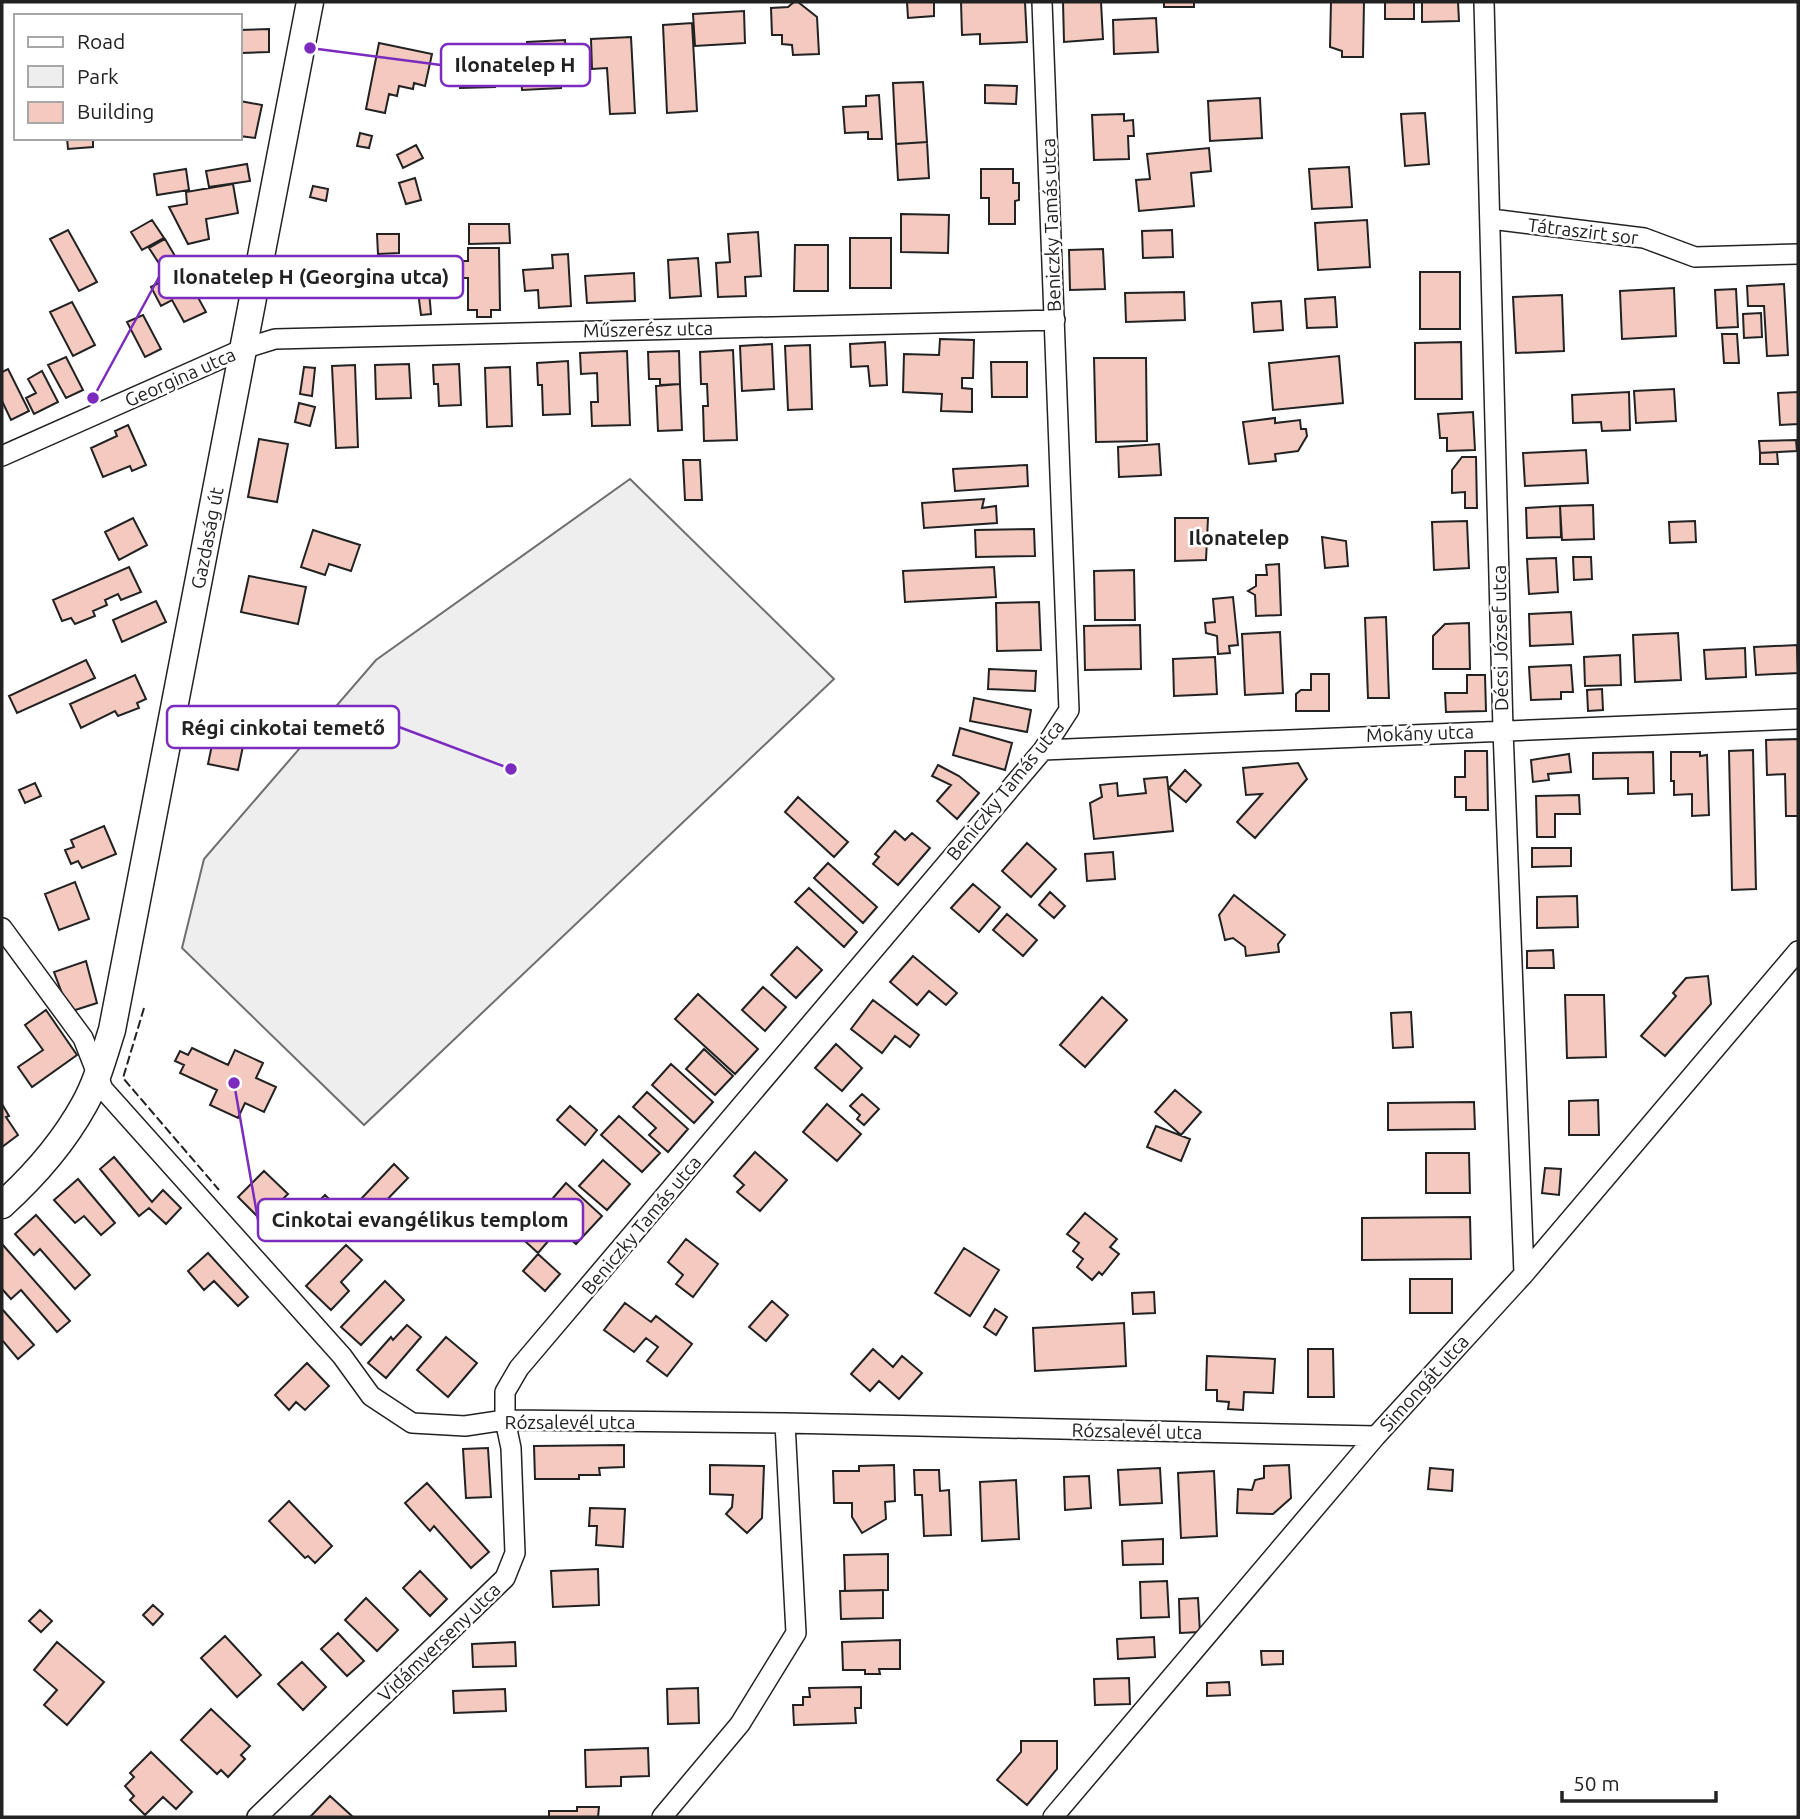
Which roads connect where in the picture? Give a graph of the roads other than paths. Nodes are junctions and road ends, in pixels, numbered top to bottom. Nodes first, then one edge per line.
1 (310, 2) edge
2 (1042, 2) edge
3 (1484, 2) edge
4 (1491, 219) junction
5 (1798, 254) edge
6 (1055, 320) junction
7 (243, 349) junction
8 (2, 456) edge
9 (1798, 719) edge
10 (1503, 730) junction
11 (1043, 750) junction
12 (2, 928) edge
13 (1798, 951) edge
14 (98, 1073) junction
15 (2, 1205) edge
16 (1524, 1273) junction
17 (505, 1420) junction
18 (785, 1423) junction
19 (1376, 1436) junction
20 (257, 1817) edge
21 (662, 1817) edge
22 (1053, 1817) edge

1 - 7 street, Gazdaság út
2 - 6 street, Beniczky Tamás utca
3 - 4 street, Décsi József utca
4 - 5 street, Tátraszirt sor
4 - 10 street, Décsi József utca
6 - 7 street, Műszerész utca
6 - 11 street, Beniczky Tamás utca
7 - 8 street, Georgina utca
7 - 14 street, Gazdaság út
9 - 10 street, Mokány utca
10 - 11 street, Mokány utca
10 - 16 street, Décsi József utca
11 - 17 street, Beniczky Tamás utca
12 - 14 street, Rózsalevél utca
13 - 16 street, Simongát utca
14 - 15 street, Gazdaság út
14 - 17 street, Rózsalevél utca
16 - 19 street, Simongát utca
17 - 18 street, Rózsalevél utca
17 - 20 street, Vidámverseny utca
18 - 19 street, Rózsalevél utca
18 - 21 street
19 - 22 street, Simongát utca

